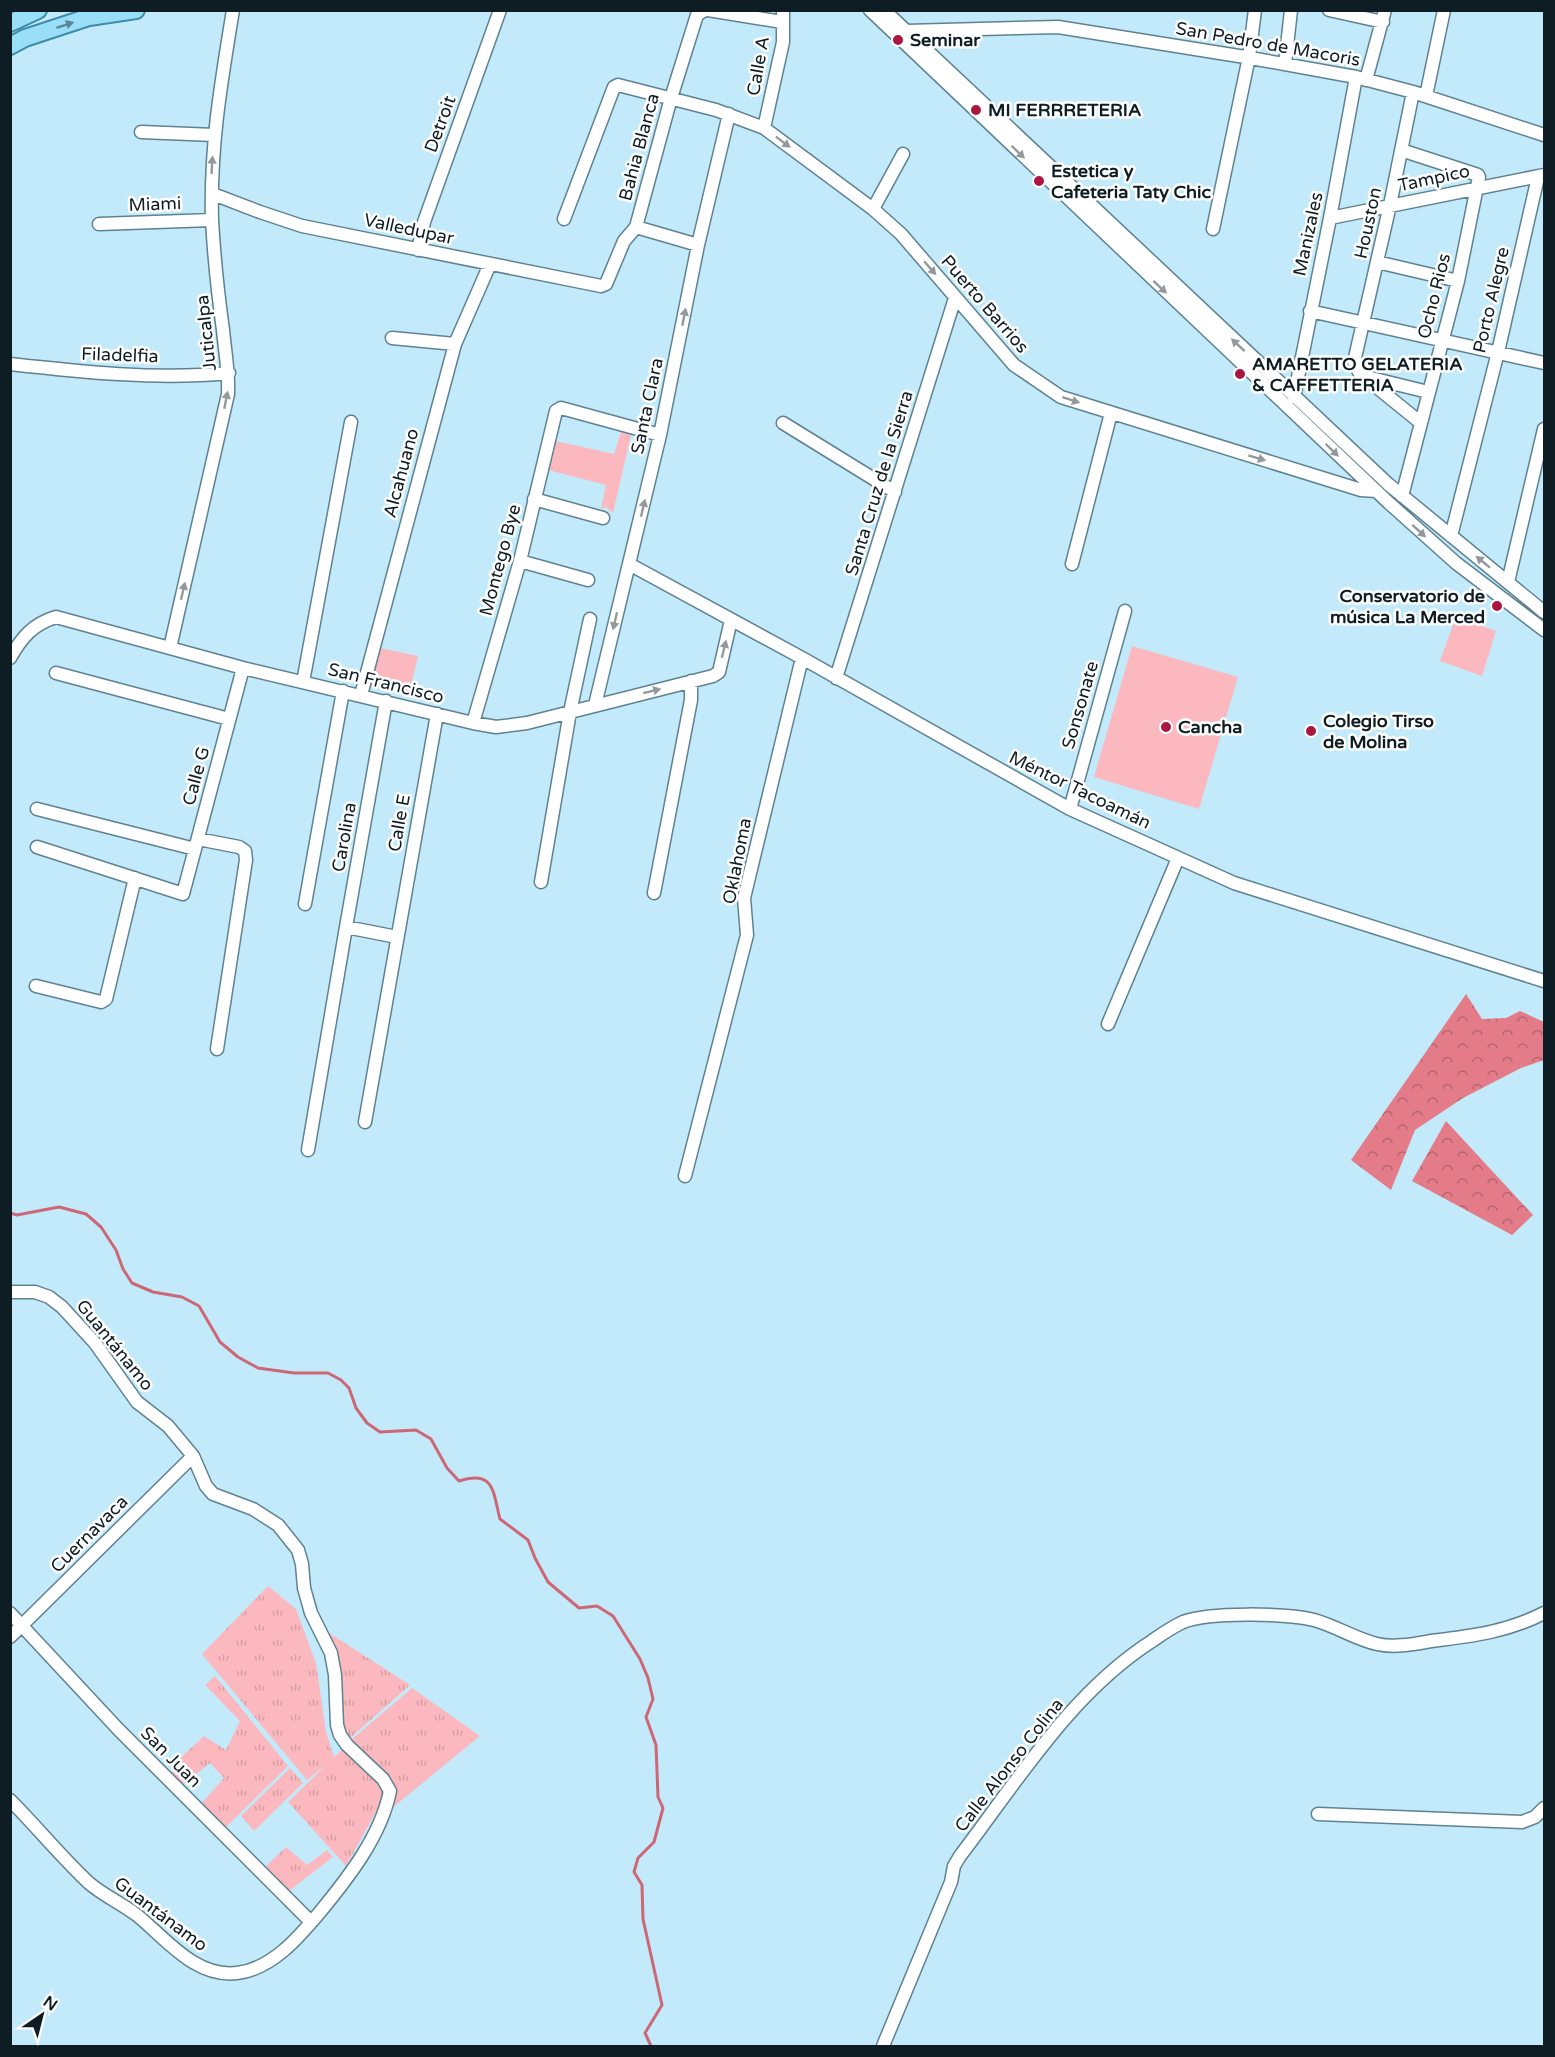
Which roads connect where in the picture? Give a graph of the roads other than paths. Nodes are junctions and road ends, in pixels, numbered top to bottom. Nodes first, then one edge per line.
1 (136, 10) edge
2 (233, 10) edge
3 (500, 10) edge
4 (870, 10) edge
5 (884, 10) edge
6 (1255, 10) edge
7 (1291, 10) edge
8 (1329, 10) edge
9 (1444, 10) edge
10 (705, 11) edge
11 (30, 12) edge
12 (782, 16) edge
13 (1384, 16) edge
14 (10, 23) edge
15 (906, 31) junction
16 (10, 46) edge
17 (1249, 57) junction
18 (1285, 64) junction
19 (1361, 78) junction
20 (1413, 92) junction
21 (1426, 96) junction
22 (671, 98) junction
23 (729, 114) junction
24 (764, 128) junction
25 (141, 132) dead end
26 (214, 135) junction
27 (1545, 135) edge
28 (1401, 150) junction
29 (903, 153) dead end
30 (1541, 176) edge
31 (1477, 181) junction
32 (213, 194) junction
33 (1390, 205) junction
34 (873, 209) junction
35 (1330, 218) junction
36 (564, 219) dead end
37 (212, 220) junction
38 (99, 224) dead end
39 (636, 226) junction
40 (1213, 229) dead end
41 (698, 245) junction
42 (417, 250) junction
43 (1377, 262) junction
44 (490, 264) junction
45 (1458, 281) junction
46 (601, 286) joint
47 (956, 298) junction
48 (1310, 311) junction
49 (1364, 322) junction
50 (392, 338) dead end
51 (1441, 341) junction
52 (455, 344) junction
53 (1498, 352) junction
54 (1545, 363) edge
55 (10, 364) edge
56 (229, 373) junction
57 (1363, 376) junction
58 (1428, 392) junction
59 (1294, 397) junction
60 (1111, 413) junction
61 (351, 422) dead end
62 (783, 423) dead end
63 (1421, 423) junction
64 (1545, 429) edge
65 (660, 435) junction
66 (1388, 484) junction
67 (1376, 491) junction
68 (895, 492) junction
69 (1402, 496) junction
70 (534, 499) junction
71 (603, 518) dead end
72 (1451, 536) junction
73 (520, 561) junction
74 (629, 564) junction
75 (1072, 564) dead end
76 (588, 580) dead end
77 (1508, 582) junction
78 (1125, 611) dead end
79 (1545, 612) edge
80 (590, 619) dead end
81 (731, 620) junction
82 (1545, 630) edge
83 (170, 648) junction
84 (10, 658) edge
85 (802, 658) junction
86 (243, 668) junction
87 (56, 673) dead end
88 (836, 678) junction
89 (691, 681) junction
90 (303, 682) junction
91 (343, 691) junction
92 (361, 695) junction
93 (386, 701) junction
94 (595, 705) junction
95 (570, 712) junction
96 (436, 714) junction
97 (230, 719) junction
98 (473, 723) junction
99 (37, 809) dead end
100 (1070, 809) junction
101 (196, 844) junction
102 (37, 847) dead end
103 (1178, 858) junction
104 (135, 878) junction
105 (541, 882) dead end
106 (654, 893) dead end
107 (305, 904) dead end
108 (346, 927) junction
109 (397, 937) junction
110 (1545, 981) edge
111 (36, 986) dead end
112 (1108, 1024) dead end
113 (217, 1049) dead end
114 (365, 1122) dead end
115 (308, 1150) dead end
116 (685, 1176) dead end
117 (10, 1292) edge
118 (193, 1456) junction
119 (10, 1613) edge
120 (1545, 1613) edge
121 (22, 1625) junction
122 (10, 1637) edge
123 (10, 1800) edge
124 (1545, 1808) edge
125 (1318, 1814) dead end
126 (311, 1922) junction
127 (884, 2046) edge

16 -> 1 main road
2 - 26 street, Juticalpa
3 - 42 street, Detroit
4 -> 67 street
5 - 15 street
6 - 17 street
7 - 18 street
8 - 13 street
9 - 21 street
10 - 12 street
10 - 22 street, Bahia Blanca
11 - 14 main road
12 - 24 street, Calle A
13 - 19 street, Manizales
15 - 17 street, San Pedro de Macoris
59 -> 15 street
17 - 18 street, San Pedro de Macoris
17 - 40 street
18 - 19 street, San Pedro de Macoris
19 - 20 street, San Pedro de Macoris
19 - 35 street, Manizales
20 - 21 street, San Pedro de Macoris
20 - 28 street, Houston
21 - 27 street, San Pedro de Macoris
22 - 23 street, Puerto Barrios
22 - 36 street, Puerto Barrios
22 - 39 street, Bahia Blanca
23 - 24 street, Puerto Barrios
23 - 41 street, Santa Clara
24 -> 34 street, Puerto Barrios
25 - 26 street
32 -> 26 street, Juticalpa
28 - 31 street
28 - 33 street, Houston
29 - 34 street
30 - 31 street, Tampico
30 - 53 street, Porto Alegre
31 - 33 street, Tampico
31 - 45 street, Ocho Rios
32 - 37 street, Juticalpa
32 - 42 street, Valledupar
33 - 35 street, Tampico
33 - 43 street, Houston
34 -> 47 street, Puerto Barrios
35 - 48 street, Manizales
37 - 38 street, Miami
37 - 56 street, Juticalpa
39 - 41 street
39 - 46 street, Bahia Blanca
65 -> 41 street, Santa Clara
42 - 44 street, Valledupar
43 - 45 street
43 - 49 street, Houston
44 - 46 street, Valledupar
44 - 52 street, Alcahuano
45 - 51 street, Ocho Rios
47 -> 60 street, Puerto Barrios
47 - 68 street, Santa Cruz de la Sierra
48 - 49 street
48 - 59 street, Manizales
49 - 51 street
49 - 57 street, Houston
50 - 52 street
51 - 53 street
51 - 58 street, Ocho Rios
52 - 92 street, Alcahuano
53 - 54 street
53 - 72 street, Porto Alegre
55 - 56 street, Filadelfia
83 -> 56 street, Juticalpa
57 - 58 street
57 - 63 street
58 - 63 street, Ocho Rios
59 - 66 street
60 -> 67 street, Puerto Barrios
60 - 75 street
61 - 90 street
62 - 68 street
63 - 69 street, Ocho Rios
64 - 77 street
65 - 70 street, Montego Bye
74 -> 65 street, Santa Clara
66 - 67 street
66 - 69 street
67 -> 82 street
68 - 88 street, Santa Cruz de la Sierra
69 - 72 street
70 - 71 street
70 - 73 street, Montego Bye
77 -> 72 street
73 - 76 street
73 - 98 street, Montego Bye
74 - 81 street, Méntor Tacoamán
74 -> 94 street, Santa Clara
77 - 79 street
78 - 100 street, Sonsonate
80 - 95 street
81 - 85 street, Méntor Tacoamán
89 -> 81 street, San Francisco
83 - 84 street, San Francisco
83 - 86 street, San Francisco
85 - 88 street, Méntor Tacoamán
85 - 116 street, Oklahoma
86 - 90 street, San Francisco
86 - 97 street, Calle G
87 - 97 street
88 - 100 street, Méntor Tacoamán
94 -> 89 street, San Francisco
89 - 106 street
90 - 91 street, San Francisco
91 - 92 street, San Francisco
91 - 107 street
92 - 93 street, San Francisco
93 - 96 street, San Francisco
93 - 108 street, Carolina
94 - 95 street, San Francisco
95 - 98 street, San Francisco
95 - 105 street
96 - 98 street, San Francisco
96 - 109 street, Calle E
97 - 101 street, Calle G
99 - 101 street
100 - 103 street, Méntor Tacoamán
101 - 104 street, Calle G
101 - 113 street
102 - 104 street
103 - 110 street, Méntor Tacoamán
103 - 112 street
104 - 111 street
108 - 109 street
108 - 115 street, Carolina
109 - 114 street, Calle E
117 - 118 street, Guantánamo
118 - 121 street, Cuernavaca
118 - 126 street, Guantánamo
119 - 121 street, San Juan
120 - 127 street, Calle Alonso Colina
121 - 122 street, Cuernavaca
121 - 126 street, San Juan
123 - 126 street, Guantánamo
124 - 125 street

